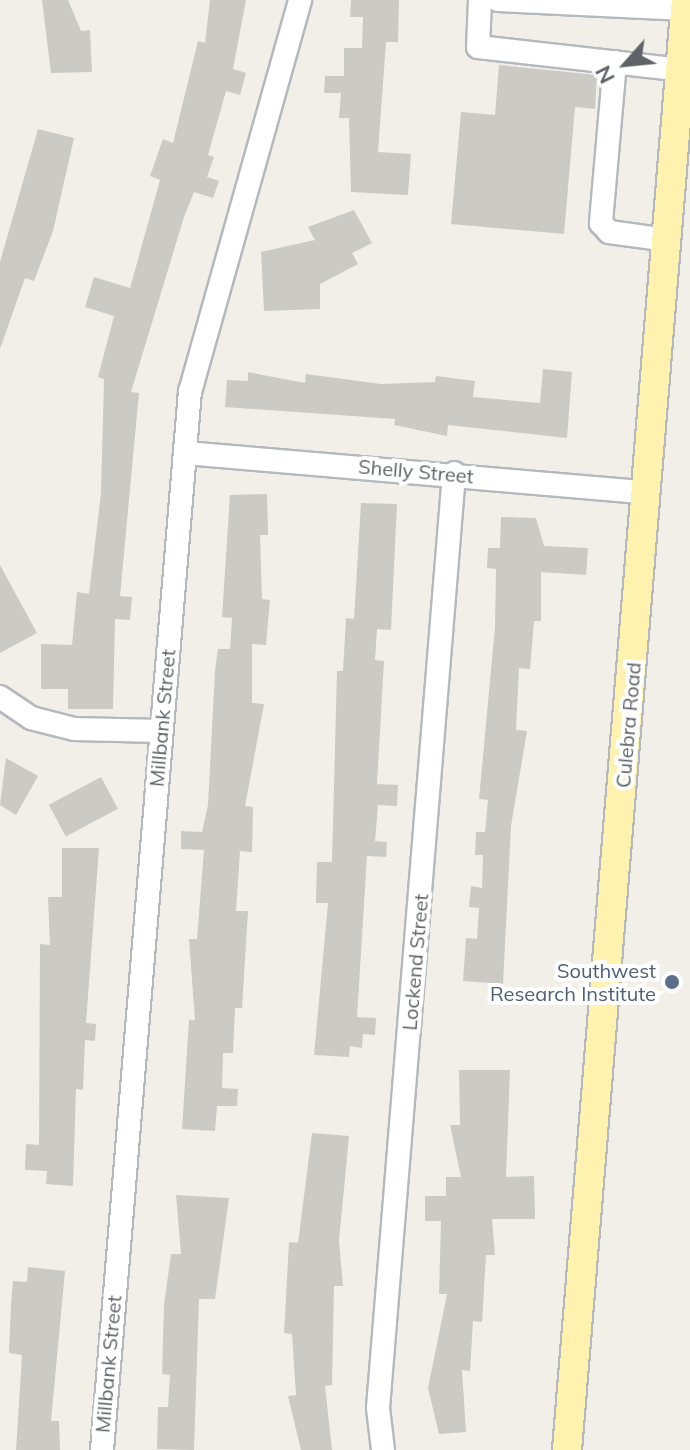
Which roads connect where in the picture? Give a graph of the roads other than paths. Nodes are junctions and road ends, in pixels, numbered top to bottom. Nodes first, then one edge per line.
1 (300, 0) edge
2 (480, 0) edge
3 (498, 0) edge
4 (686, 5) edge
5 (615, 62) junction
6 (682, 70) junction
7 (668, 240) junction
8 (185, 453) junction
9 (454, 473) junction
10 (647, 493) junction
11 (0, 697) edge
12 (161, 731) junction
13 (102, 1450) edge
14 (383, 1450) edge
15 (567, 1450) edge

1 - 8 street, Millbank Street
2 - 5 street
3 - 4 street
4 - 6 main road, Culebra Road
5 - 6 street
5 - 7 street
6 - 7 main road, Culebra Road
7 - 10 main road, Culebra Road
8 - 9 street, Shelly Street
8 - 12 street, Millbank Street
9 - 10 street, Shelly Street
9 - 14 street, Lockend Street
10 - 15 main road, Culebra Road
11 - 12 street
12 - 13 street, Millbank Street

